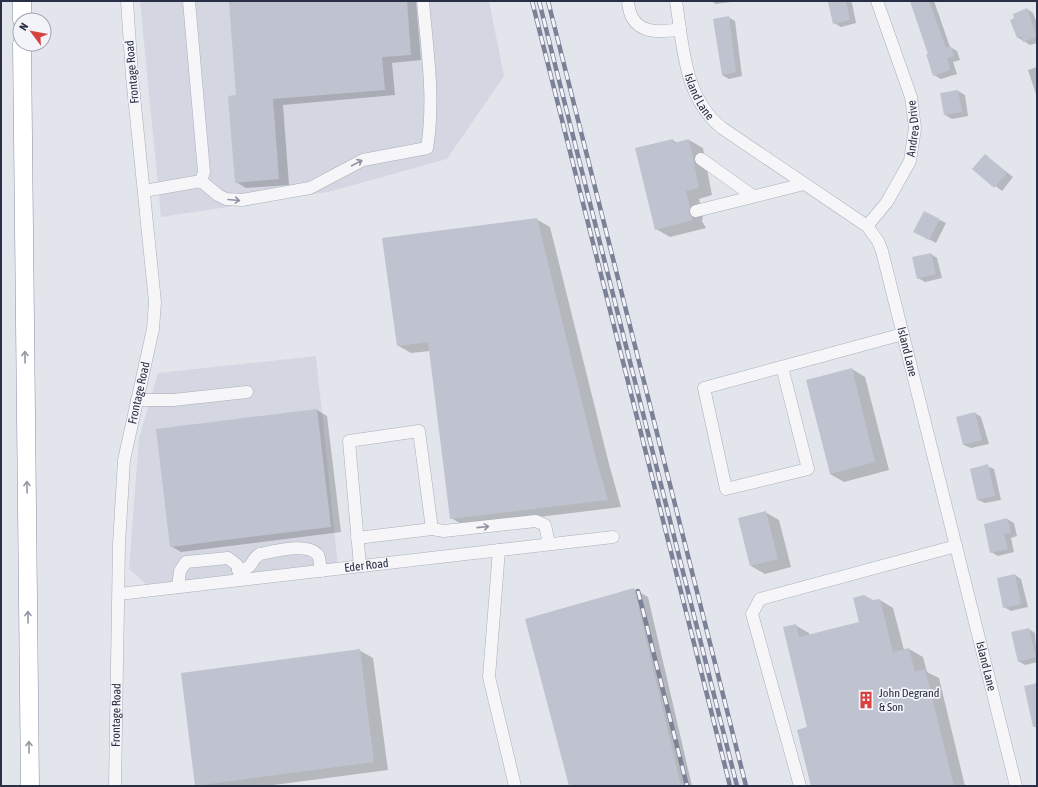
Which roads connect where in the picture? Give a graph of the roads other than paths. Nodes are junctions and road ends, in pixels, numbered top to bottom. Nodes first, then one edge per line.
1 (22, 1) edge
2 (127, 1) edge
3 (189, 1) edge
4 (423, 1) edge
5 (628, 1) edge
6 (676, 1) edge
7 (877, 1) edge
8 (22, 12) edge
9 (680, 29) junction
10 (22, 52) edge
11 (701, 159) dead end
12 (202, 181) junction
13 (804, 184) junction
14 (144, 191) junction
15 (753, 196) junction
16 (696, 211) dead end
17 (867, 226) junction
18 (903, 334) junction
19 (782, 367) junction
20 (247, 392) dead end
21 (137, 400) junction
22 (432, 529) junction
23 (613, 537) dead end
24 (357, 538) junction
25 (549, 544) junction
26 (956, 546) junction
27 (499, 550) junction
28 (360, 566) junction
29 (321, 571) junction
30 (240, 575) junction
31 (178, 587) junction
32 (119, 594) junction
33 (30, 786) edge
34 (115, 786) edge
35 (515, 786) edge
36 (800, 786) edge
37 (1016, 786) edge

1 - 8 highway
2 - 14 street, Frontage Road
3 - 12 street
12 -> 4 street
5 - 9 street
6 - 9 street, Island Lane
7 - 17 street, Andrea Drive
9 - 13 street, Island Lane
33 -> 10 highway
11 - 15 street
12 - 14 street
13 - 15 street
13 - 17 street, Island Lane
14 - 21 street, Frontage Road
15 - 16 street
17 - 18 street, Island Lane
18 - 19 street
18 - 26 street, Island Lane
19 - 19 street
20 - 21 street
21 - 32 street, Frontage Road
22 - 24 street
22 - 24 street
22 -> 25 street
23 - 25 street, Eder Road
24 - 28 street
25 - 27 street, Eder Road
26 - 36 street
26 - 37 street, Island Lane
27 - 28 street, Eder Road
27 - 35 street
28 - 29 street, Eder Road
29 - 30 street, Eder Road
29 - 30 street
30 - 31 street, Eder Road
30 - 31 street
31 - 32 street, Eder Road
32 - 34 street, Frontage Road

